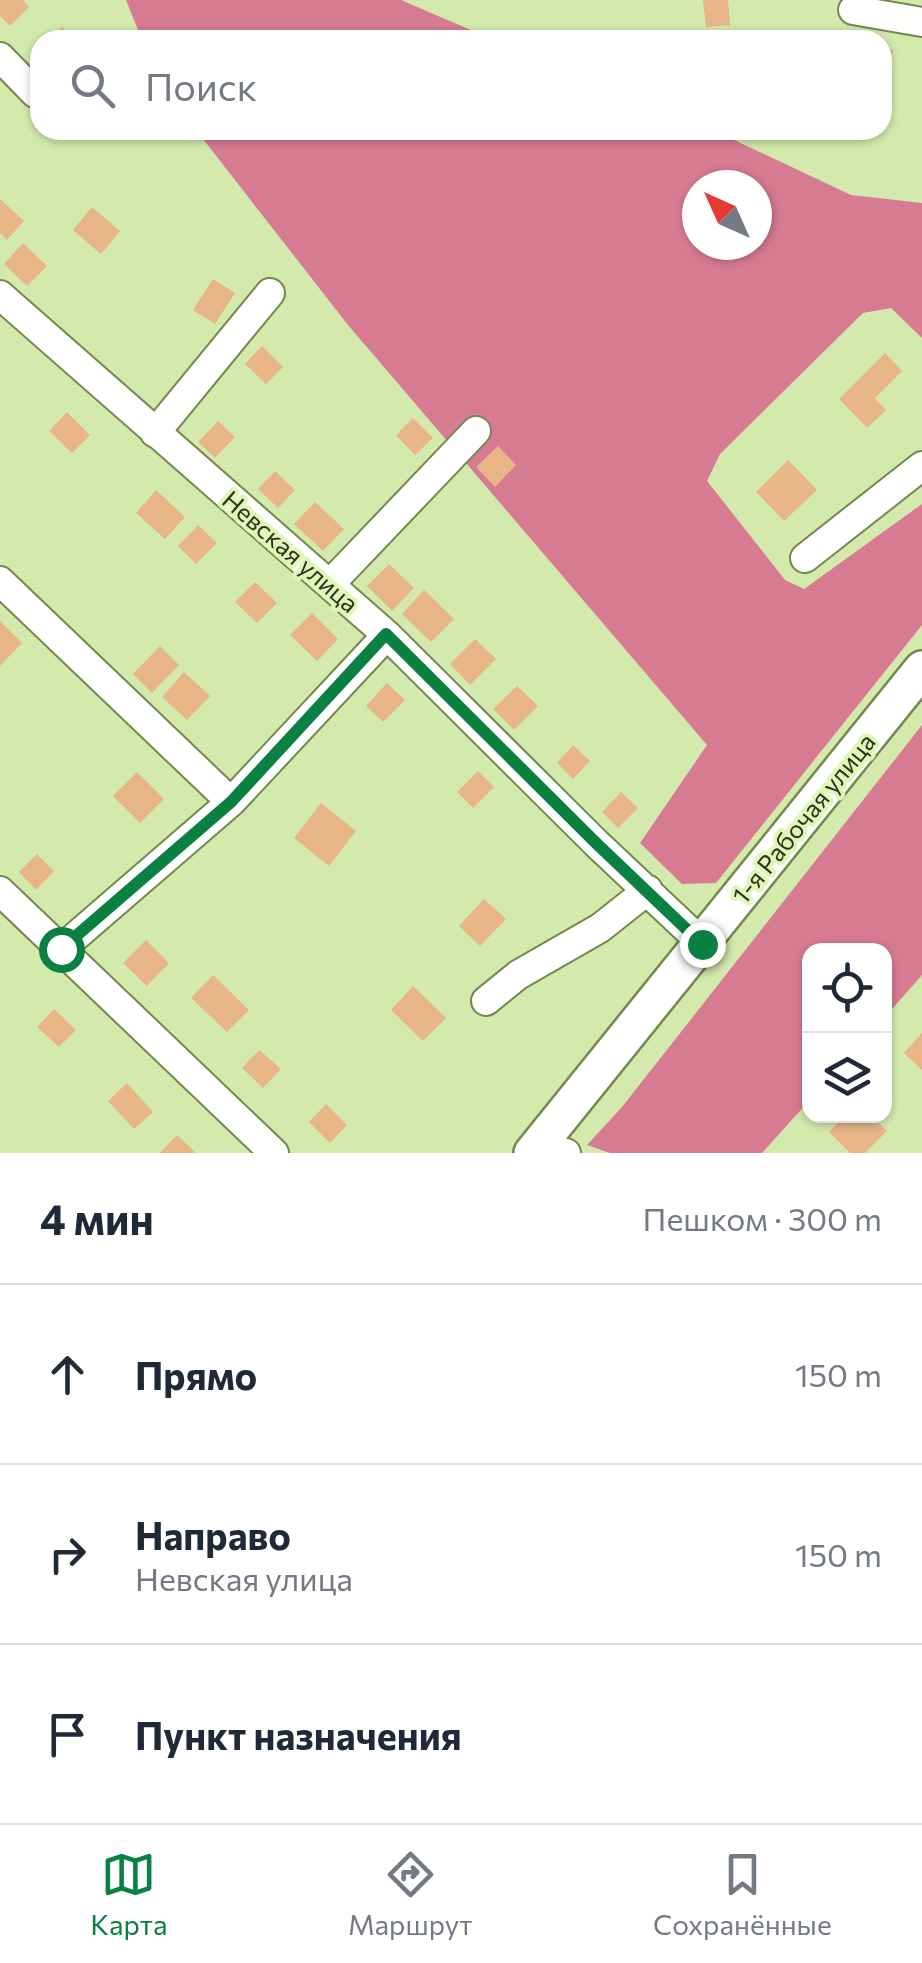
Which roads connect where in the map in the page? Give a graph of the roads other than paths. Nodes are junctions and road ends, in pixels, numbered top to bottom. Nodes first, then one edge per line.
1 (853, 10) dead end
2 (922, 22) edge
3 (0, 57) edge
4 (30, 88) edge
5 (270, 293) dead end
6 (0, 295) edge
7 (476, 431) dead end
8 (155, 433) junction
9 (922, 466) edge
10 (805, 558) dead end
11 (0, 581) edge
12 (330, 584) junction
13 (386, 634) junction
14 (922, 669) edge
15 (231, 802) junction
16 (648, 890) junction
17 (0, 891) edge
18 (702, 944) junction
19 (61, 949) junction
20 (486, 1002) dead end
21 (546, 1151) edge
22 (274, 1153) edge

1 - 2 street
3 - 4 street
5 - 8 street
6 - 8 street, Невская улица
7 - 12 street
8 - 12 street, Невская улица
9 - 10 street
11 - 15 street
12 - 13 street, Невская улица
13 - 15 street
13 - 16 street, Невская улица
14 - 18 main road, 1-я Рабочая улица
15 - 19 street
16 - 18 street, Невская улица
16 - 20 street
17 - 19 street
18 - 21 main road, 1-я Рабочая улица
19 - 22 street

